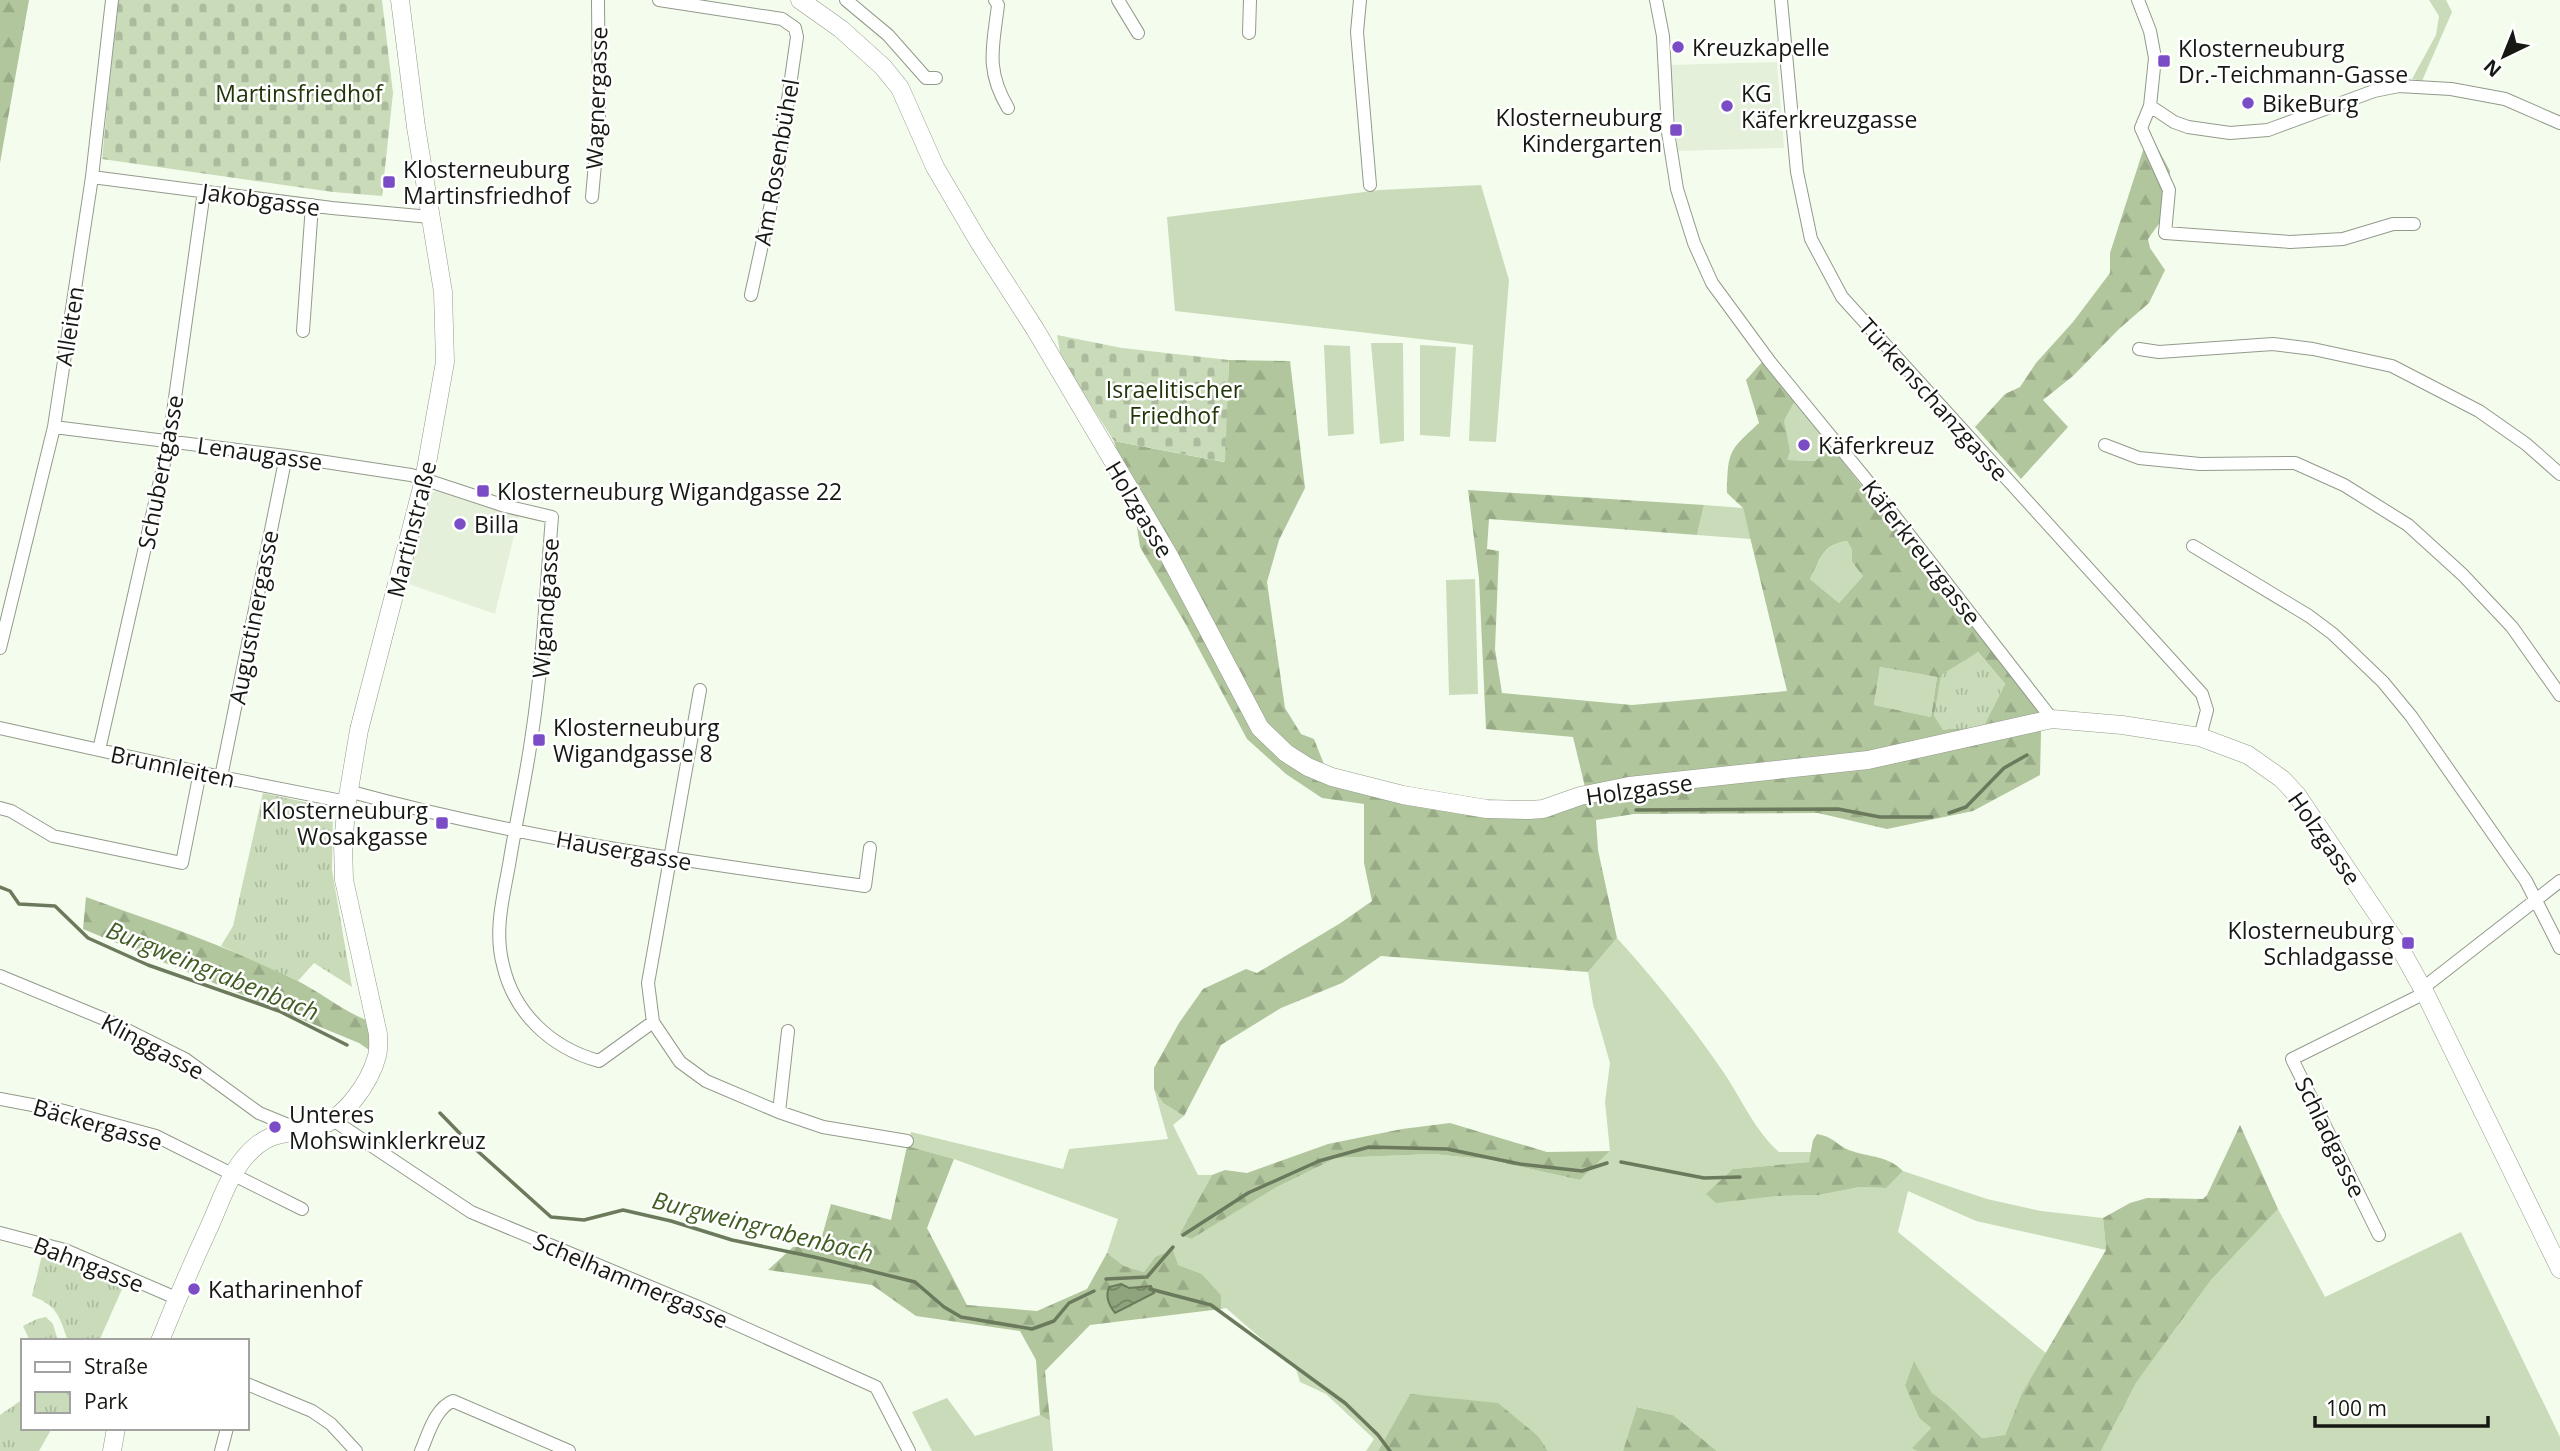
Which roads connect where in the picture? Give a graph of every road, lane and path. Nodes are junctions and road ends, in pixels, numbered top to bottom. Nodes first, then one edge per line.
1 (112, 0) edge
2 (400, 0) edge
3 (598, 0) edge
4 (659, 0) edge
5 (800, 0) edge
6 (846, 0) edge
7 (1250, 0) edge
8 (1360, 0) edge
9 (1656, 0) edge
10 (1781, 0) edge
11 (2138, 0) edge
12 (1120, 1) edge
13 (998, 2) edge
14 (1138, 33) dead end
15 (1249, 33) dead end
16 (936, 78) dead end
17 (2150, 106) junction
18 (1008, 108) dead end
19 (2560, 123) edge
20 (92, 177) junction
21 (1370, 185) dead end
22 (204, 191) junction
23 (592, 197) dead end
24 (313, 205) junction
25 (430, 217) junction
26 (2414, 224) dead end
27 (751, 295) dead end
28 (303, 331) dead end
29 (2139, 349) dead end
30 (54, 427) junction
31 (169, 441) junction
32 (2105, 445) dead end
33 (286, 456) junction
34 (2560, 474) edge
35 (424, 480) junction
36 (2193, 546) dead end
37 (0, 648) edge
38 (699, 690) dead end
39 (2560, 695) edge
40 (2052, 719) junction
41 (0, 728) edge
42 (2200, 737) junction
43 (99, 750) junction
44 (200, 772) junction
45 (221, 777) junction
46 (347, 796) junction
47 (0, 808) edge
48 (515, 830) junction
49 (870, 848) dead end
50 (668, 859) junction
51 (2560, 881) edge
52 (2536, 899) junction
53 (2560, 948) edge
54 (0, 976) edge
55 (2424, 991) junction
56 (653, 1023) junction
57 (788, 1031) dead end
58 (0, 1099) edge
59 (779, 1112) junction
60 (333, 1119) junction
61 (299, 1129) junction
62 (908, 1141) dead end
63 (232, 1175) junction
64 (302, 1209) dead end
65 (0, 1233) edge
66 (2379, 1234) dead end
67 (2560, 1269) edge
68 (176, 1298) junction
69 (160, 1339) edge
70 (248, 1384) edge
71 (116, 1430) edge
72 (226, 1430) edge
73 (112, 1451) edge
74 (221, 1451) edge
75 (356, 1451) edge
76 (421, 1451) edge
77 (569, 1451) edge
78 (909, 1451) edge

1 - 20 street, Alleiten
2 - 25 street, Martinstraße
3 - 23 street, Wagnergasse
4 - 27 street, Am Rosenbühel
5 - 40 street, Holzgasse
6 - 16 street
7 - 15 street
8 - 21 street
9 - 40 street, Käferkreuzgasse
10 - 42 street, Türkenschanzgasse
11 - 17 street
12 - 14 street
13 - 18 street
17 - 19 street
17 - 26 street
20 - 22 street, Jakobgasse
20 - 30 street, Alleiten
22 - 24 street, Jakobgasse
22 - 31 street, Schubertgasse
24 - 25 street, Jakobgasse
24 - 28 street
25 - 35 street, Martinstraße
29 - 34 street
30 - 31 street, Lenaugasse
30 - 37 street, Alleiten
31 - 33 street, Lenaugasse
31 - 43 street, Schubertgasse
32 - 39 street
33 - 35 street, Lenaugasse
33 - 45 street, Augustinergasse
35 - 46 street, Martinstraße
35 - 48 street, Wigandgasse
36 - 52 street
38 - 50 street
40 - 42 street, Holzgasse
41 - 43 street, Brunnleiten
42 - 55 street, Holzgasse
43 - 44 street, Brunnleiten
44 - 45 street, Brunnleiten
44 - 47 street
45 - 46 street, Brunnleiten
46 - 48 street, Hausergasse
46 - 60 street, Martinstraße
48 - 50 street, Hausergasse
48 - 56 street
49 - 50 street, Hausergasse
50 - 56 street
51 - 52 street
52 - 53 street
52 - 55 street
54 - 61 street, Klinggasse
55 - 66 street, Schladgasse
55 - 67 street, Holzgasse
56 - 59 street
57 - 59 street
58 - 63 street, Bäckergasse
59 - 62 street
60 - 61 street
60 - 78 street, Schelhammergasse
61 - 63 street
63 - 64 street, Bäckergasse
63 - 68 street
65 - 68 street, Bahngasse
68 - 69 street
70 - 75 street
71 - 73 street
72 - 74 street
76 - 77 street

